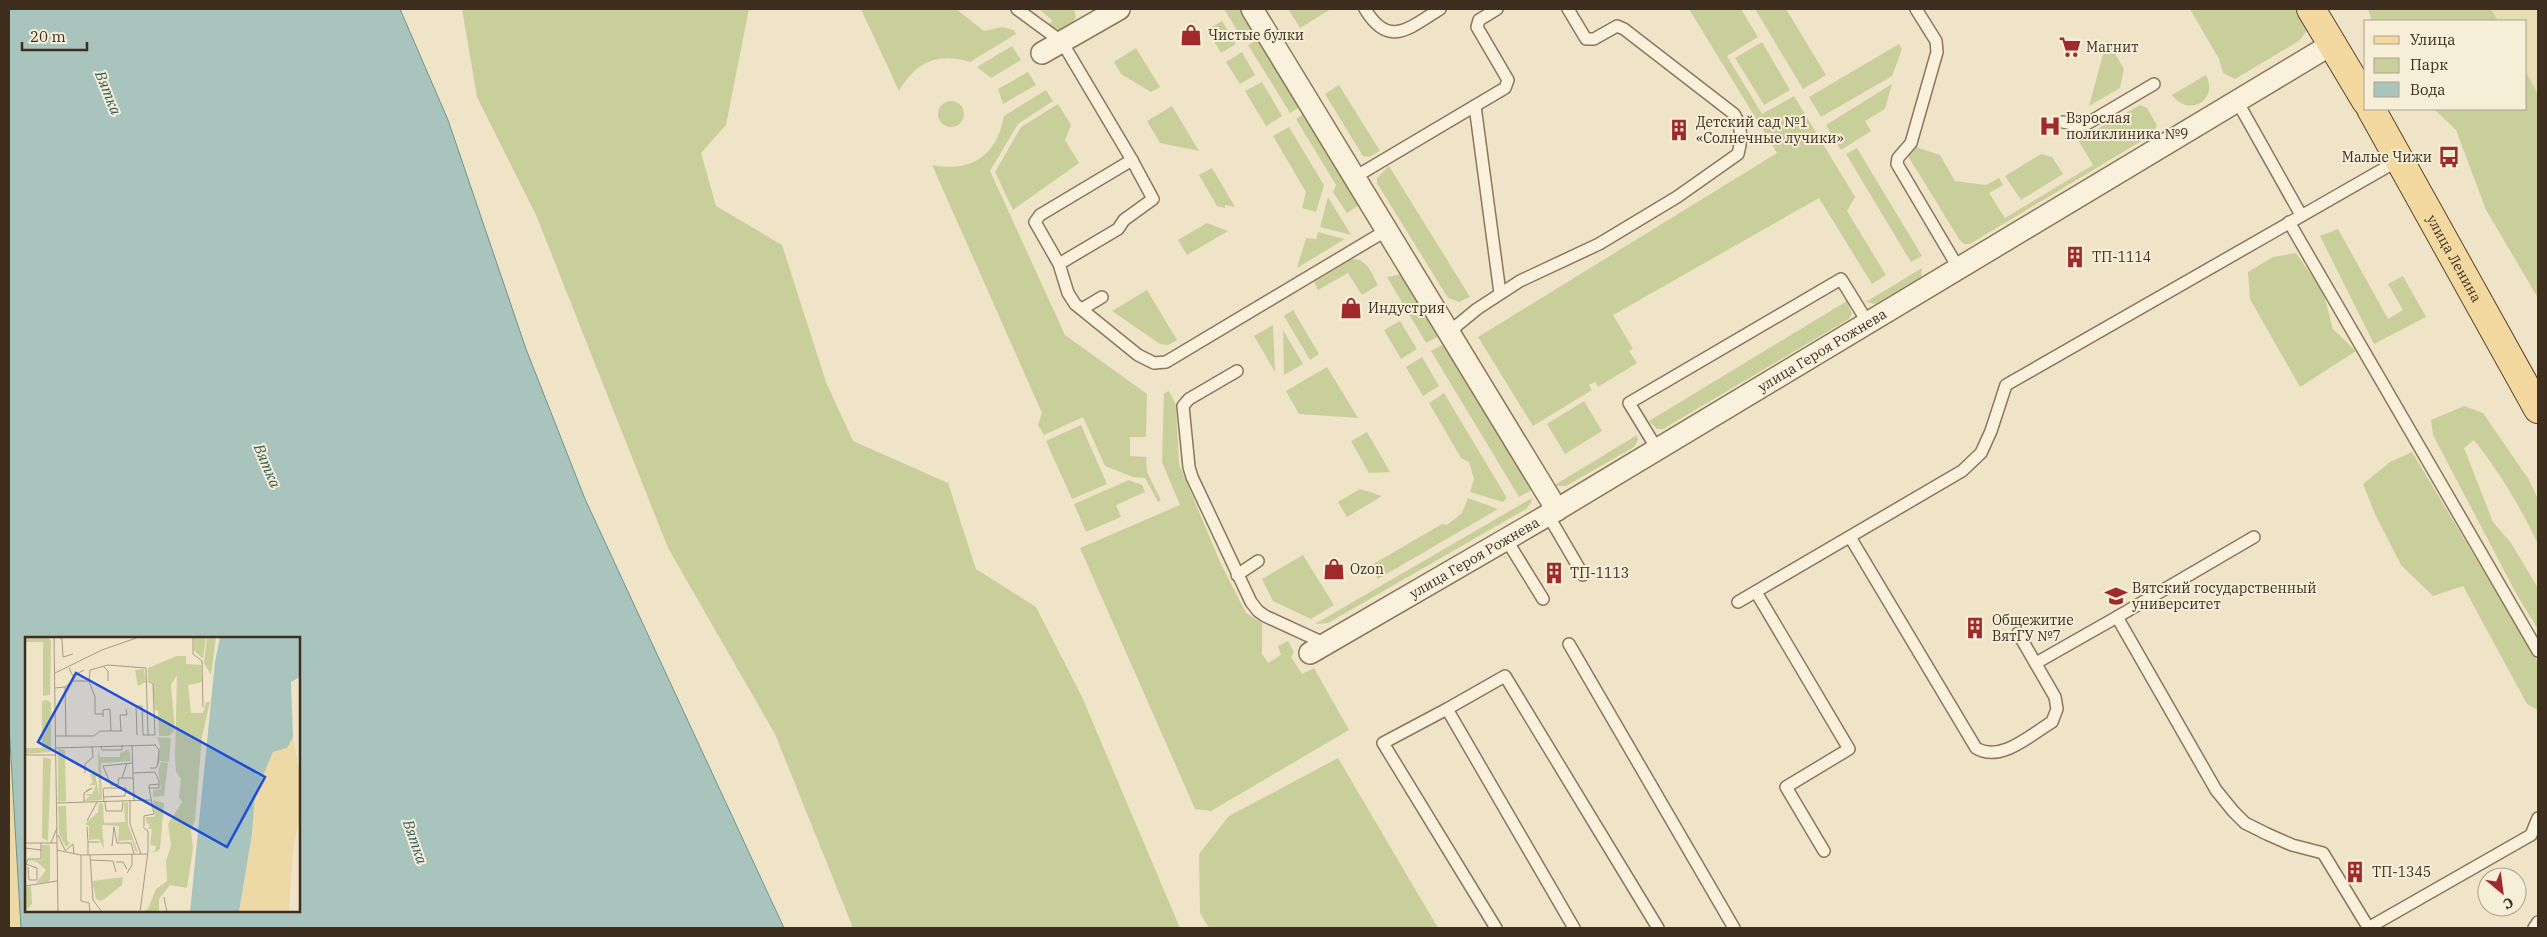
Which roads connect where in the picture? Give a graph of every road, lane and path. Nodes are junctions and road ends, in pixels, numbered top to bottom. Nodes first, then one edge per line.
1 (1017, 9) edge
2 (1119, 9) edge
3 (1252, 9) edge
4 (1365, 9) edge
5 (1440, 9) edge
6 (1497, 9) edge
7 (1568, 9) edge
8 (1916, 9) edge
9 (2311, 9) edge
10 (1062, 42) junction
11 (2332, 44) junction
12 (1042, 53) dead end
13 (2154, 84) dead end
14 (2364, 98) edge
15 (2237, 101) junction
16 (1475, 106) junction
17 (2371, 110) edge
18 (2063, 122) dead end
19 (1132, 160) junction
20 (2399, 160) junction
21 (1355, 177) junction
22 (2301, 216) junction
23 (2289, 222) junction
24 (1387, 230) junction
25 (1059, 264) junction
26 (1959, 269) junction
27 (1500, 293) junction
28 (1102, 297) dead end
29 (1082, 309) junction
30 (1868, 323) junction
31 (1449, 332) junction
32 (1237, 371) dead end
33 (2538, 409) edge
34 (1657, 449) junction
35 (1552, 512) junction
36 (1850, 537) junction
37 (2254, 537) dead end
38 (1506, 539) junction
39 (1258, 561) dead end
40 (1237, 575) junction
41 (1583, 575) dead end
42 (1756, 592) junction
43 (1543, 599) dead end
44 (1738, 602) dead end
45 (2117, 616) junction
46 (2018, 633) dead end
47 (1569, 644) dead end
48 (1318, 649) joint
49 (2538, 651) edge
50 (2036, 663) junction
51 (1447, 709) junction
52 (2538, 818) edge
53 (1824, 851) dead end
54 (2538, 922) edge
55 (1496, 928) edge
56 (1574, 928) edge
57 (1658, 928) edge
58 (1734, 928) edge
59 (2368, 928) edge
60 (2534, 928) edge

1 - 10 lane
2 - 10 street
3 - 21 street
4 - 5 lane
6 - 16 lane
7 - 27 lane
8 - 26 lane
9 - 11 main road
10 - 12 street
10 - 19 lane
11 - 14 main road
11 - 15 street, улица Героя Рожнева
13 - 18 lane
15 - 22 lane
15 - 26 street, улица Героя Рожнева
16 - 21 lane
16 - 27 lane
17 - 20 main road, улица Ленина
19 - 25 lane
19 - 25 lane
20 - 22 lane
20 - 33 main road, улица Ленина
21 - 24 street
22 - 23 lane
23 - 36 lane
23 - 49 lane
24 - 29 lane
24 - 31 street
25 - 29 lane
26 - 30 street, улица Героя Рожнева
27 - 31 lane
28 - 29 lane
30 - 34 street, улица Героя Рожнева
30 - 34 lane
31 - 35 street
32 - 40 lane
34 - 35 street, улица Героя Рожнева
35 - 38 street, улица Героя Рожнева
35 - 41 lane
36 - 42 lane
36 - 50 lane
37 - 45 lane
38 - 43 lane
38 - 48 street, улица Героя Рожнева
39 - 40 lane
40 - 48 lane
42 - 44 lane
42 - 53 lane
45 - 50 lane
45 - 59 lane
46 - 50 lane
47 - 58 lane
51 - 55 lane
51 - 56 lane
51 - 57 lane
52 - 59 lane
54 - 60 lane

